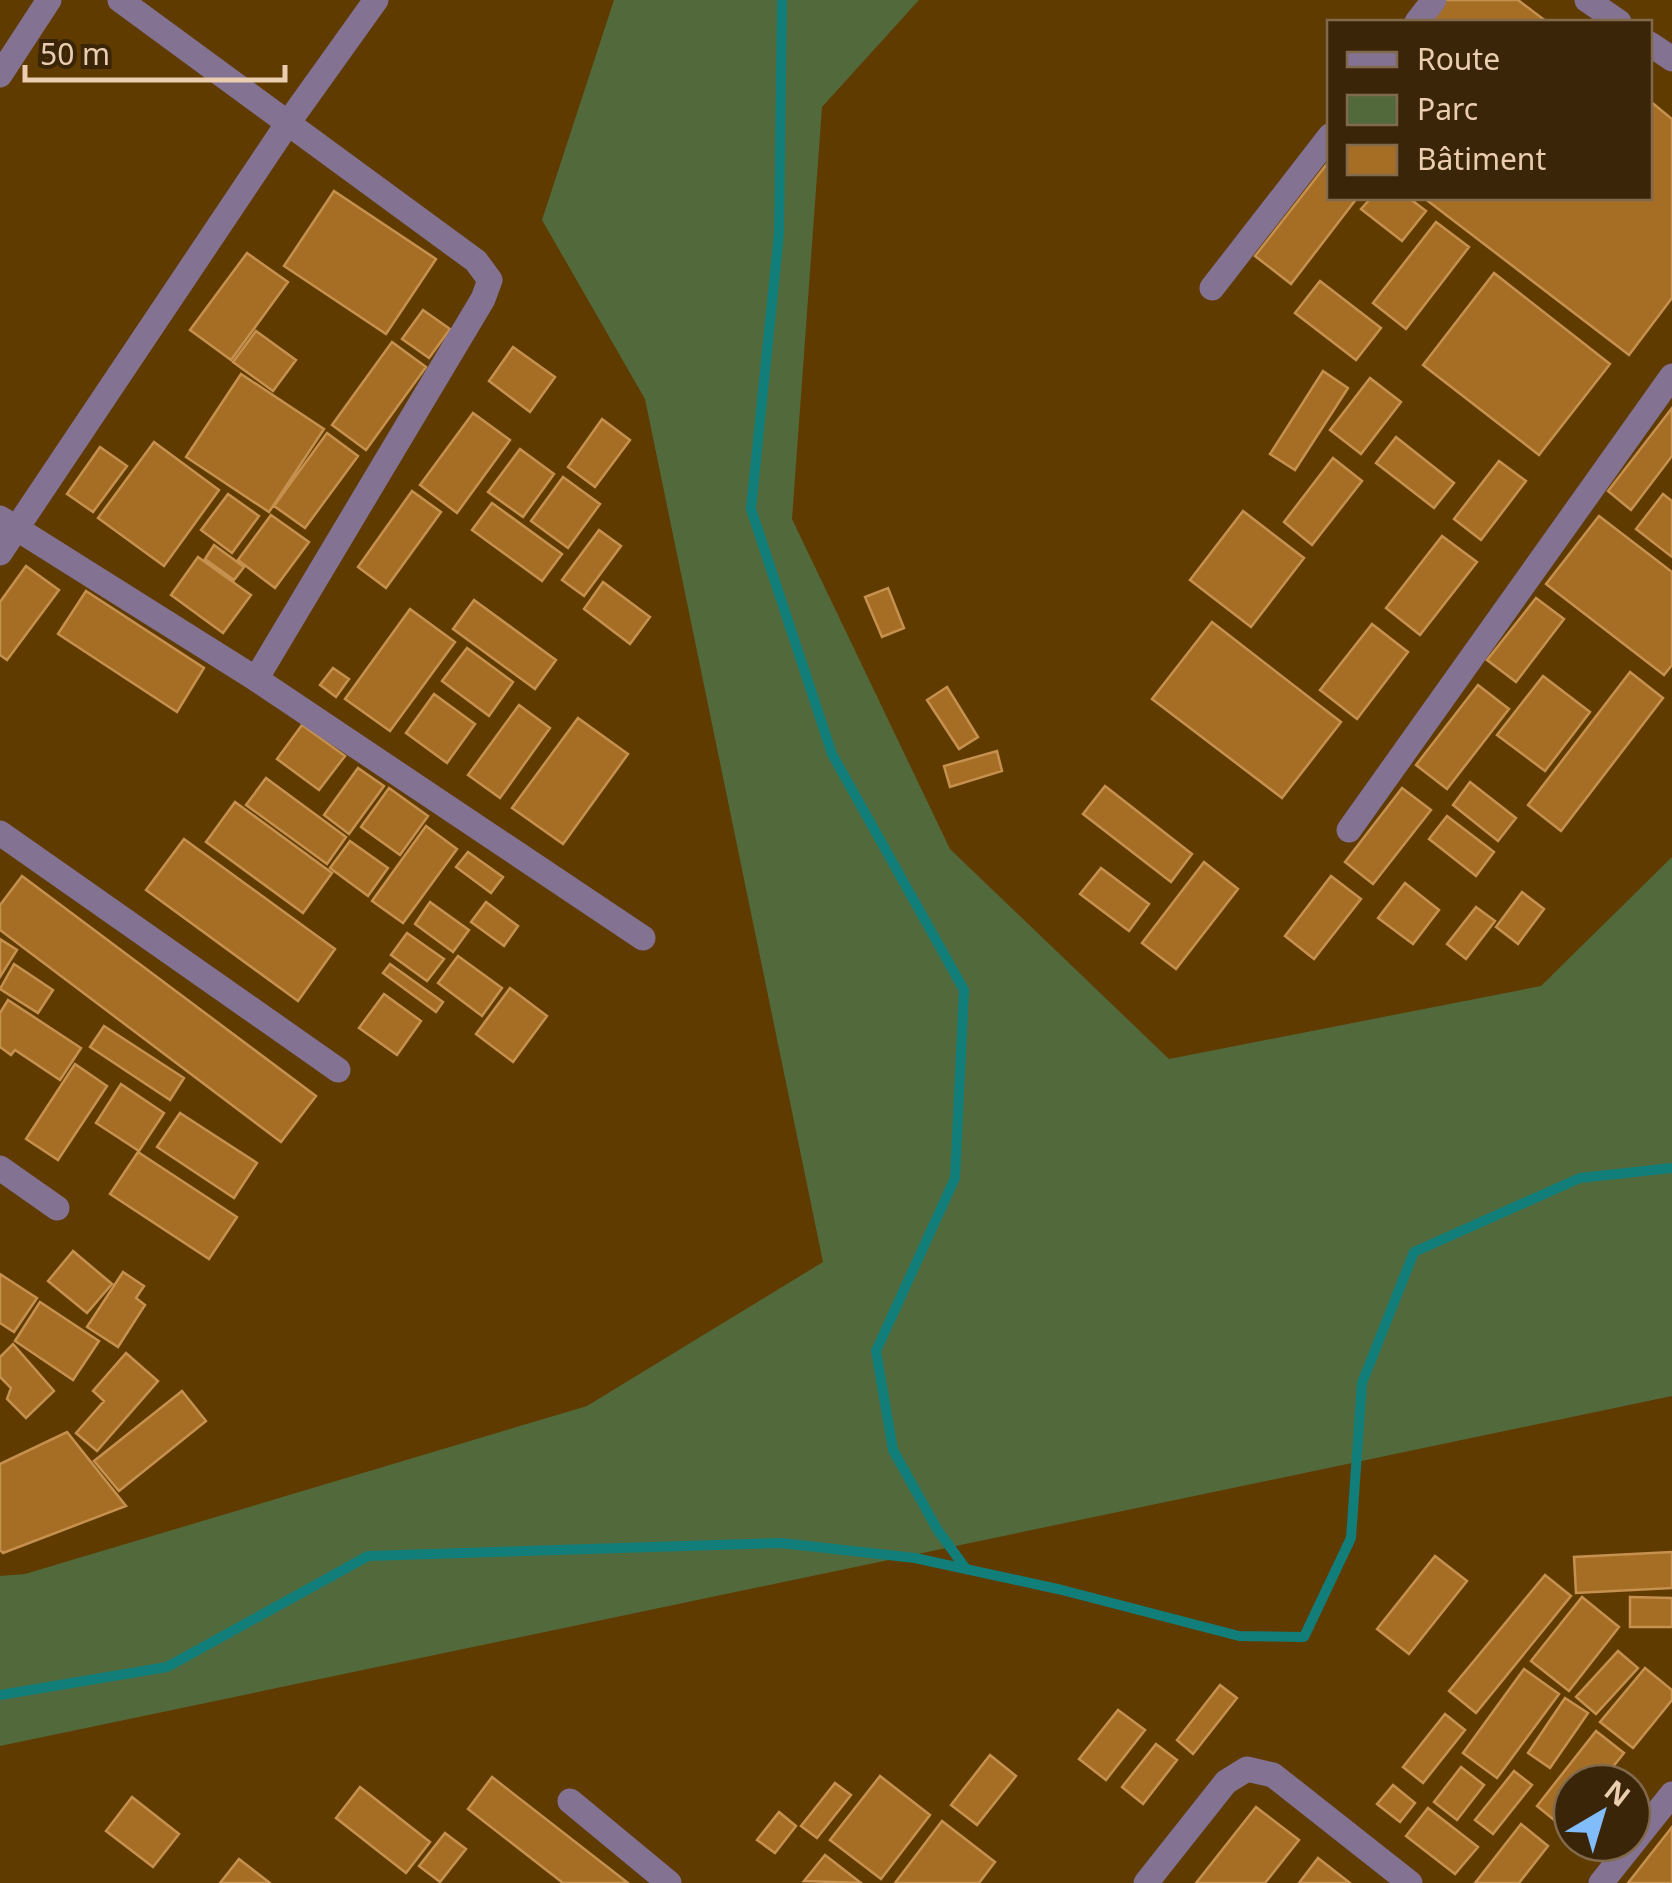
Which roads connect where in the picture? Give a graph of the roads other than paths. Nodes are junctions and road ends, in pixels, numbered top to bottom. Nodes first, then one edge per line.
1 (49, 0) edge
2 (120, 0) edge
3 (376, 0) edge
4 (1434, 0) edge
5 (1587, 0) edge
6 (1419, 20) edge
7 (1616, 20) edge
8 (0, 75) edge
9 (288, 123) junction
10 (1327, 140) edge
11 (1212, 288) dead end
12 (1672, 376) edge
13 (8, 525) edge
14 (0, 553) edge
15 (256, 679) junction
16 (1349, 830) dead end
17 (0, 834) edge
18 (643, 938) dead end
19 (338, 1070) dead end
20 (0, 1168) edge
21 (58, 1208) dead end
22 (1672, 1794) edge
23 (570, 1801) dead end
24 (669, 1883) edge
25 (1146, 1883) edge
26 (1410, 1883) edge
27 (1601, 1883) edge

1 - 8 street
2 - 9 street
3 - 9 street
4 - 6 street
5 - 7 street
9 - 13 street
9 - 15 street
10 - 11 street
12 - 16 street
13 - 14 street
13 - 15 street
15 - 18 street
17 - 19 street
20 - 21 street
22 - 27 street
23 - 24 street
25 - 26 street

